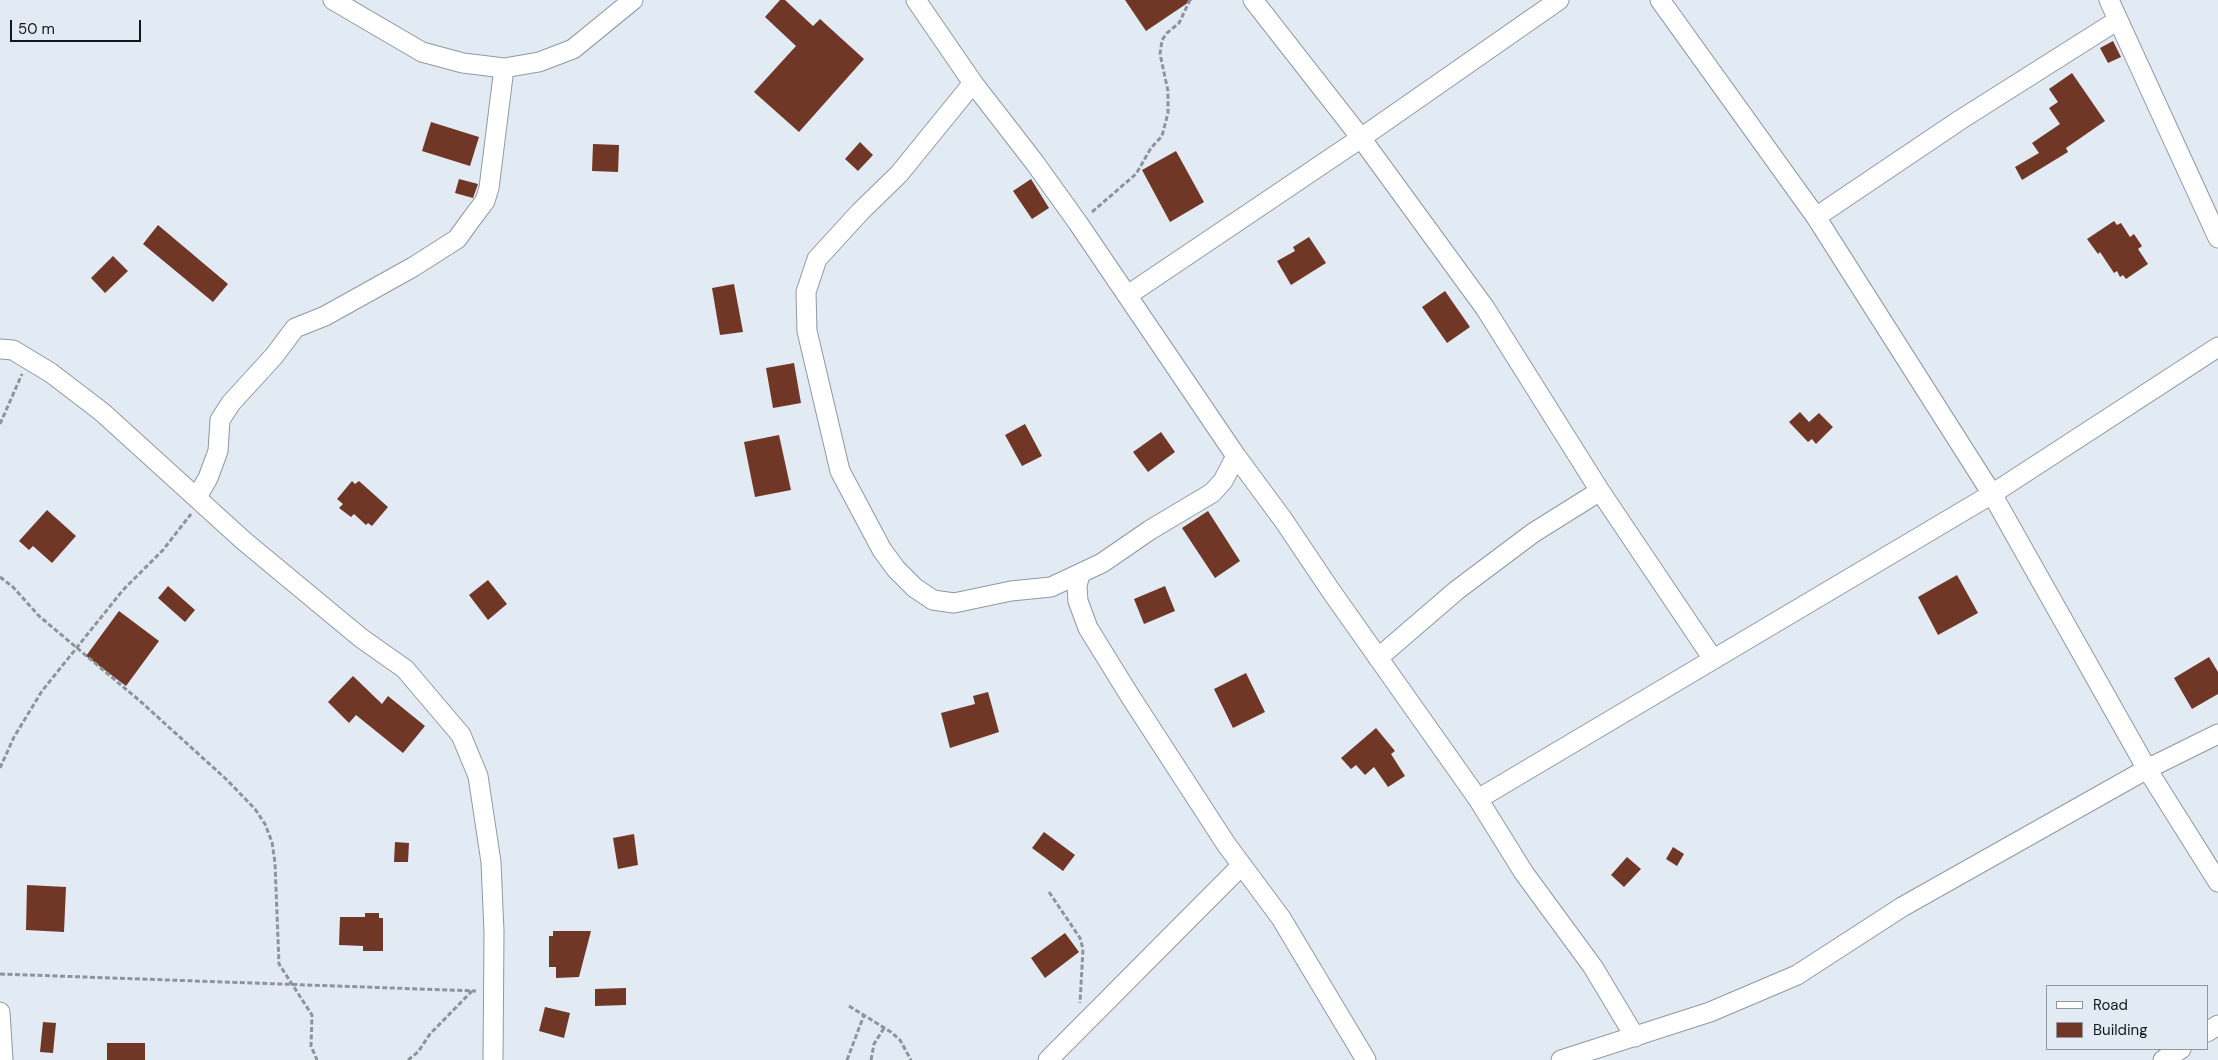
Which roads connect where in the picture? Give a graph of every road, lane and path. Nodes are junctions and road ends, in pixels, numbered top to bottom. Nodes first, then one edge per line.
1 (333, 0) edge
2 (633, 0) edge
3 (916, 0) edge
4 (1190, 0) edge
5 (1253, 0) edge
6 (1559, 0) edge
7 (1660, 0) edge
8 (2109, 0) edge
9 (2118, 20) junction
10 (504, 68) junction
11 (973, 83) junction
12 (1361, 138) junction
13 (1816, 217) junction
14 (1078, 223) junction
15 (2218, 238) edge
16 (1128, 295) junction
17 (2218, 347) edge
18 (0, 349) edge
19 (30, 361) junction
20 (0, 424) edge
21 (1236, 456) junction
22 (1600, 491) junction
23 (1992, 494) junction
24 (197, 497) junction
25 (1080, 574) junction
26 (0, 577) edge
27 (77, 649) junction
28 (1378, 658) junction
29 (1713, 659) junction
30 (2218, 734) edge
31 (0, 768) edge
32 (2147, 769) junction
33 (1478, 799) junction
34 (1242, 865) junction
35 (2218, 882) edge
36 (1049, 892) dead end
37 (0, 974) edge
38 (292, 985) junction
39 (494, 990) junction
40 (473, 991) junction
41 (849, 1006) dead end
42 (0, 1012) edge
43 (864, 1015) junction
44 (884, 1028) junction
45 (1078, 1031) junction
46 (1634, 1037) junction
47 (2179, 1050) edge
48 (3, 1060) edge
49 (317, 1060) edge
50 (408, 1060) edge
51 (493, 1060) edge
52 (847, 1060) edge
53 (871, 1060) edge
54 (911, 1060) edge
55 (1048, 1060) edge
56 (1366, 1060) edge
57 (1561, 1060) edge
58 (2163, 1060) edge

1 - 10 street
2 - 10 street
3 - 11 street
4 - 14 path
5 - 12 street
6 - 12 street
7 - 13 street
8 - 9 street
9 - 13 street
9 - 15 street
10 - 24 street
11 - 14 street
11 - 25 street
12 - 16 street
12 - 22 street
13 - 23 street
14 - 16 street
16 - 21 street
17 - 23 street
18 - 19 street
19 - 20 path
19 - 24 street
21 - 25 street
21 - 28 street
22 - 28 street
22 - 29 street
23 - 29 street
23 - 32 street
24 - 27 path
24 - 39 street
25 - 34 street
26 - 27 path
27 - 31 path
27 - 38 path
28 - 33 street
29 - 33 street
30 - 32 street
32 - 35 street
32 - 46 street
33 - 46 street
34 - 45 street
34 - 56 street
36 - 45 path
37 - 38 path
38 - 40 path
38 - 49 path
39 - 40 path
39 - 51 street
40 - 50 path
41 - 43 path
42 - 48 street
43 - 44 path
43 - 52 path
44 - 53 path
44 - 54 path
45 - 55 street
46 - 57 street
47 - 58 street

